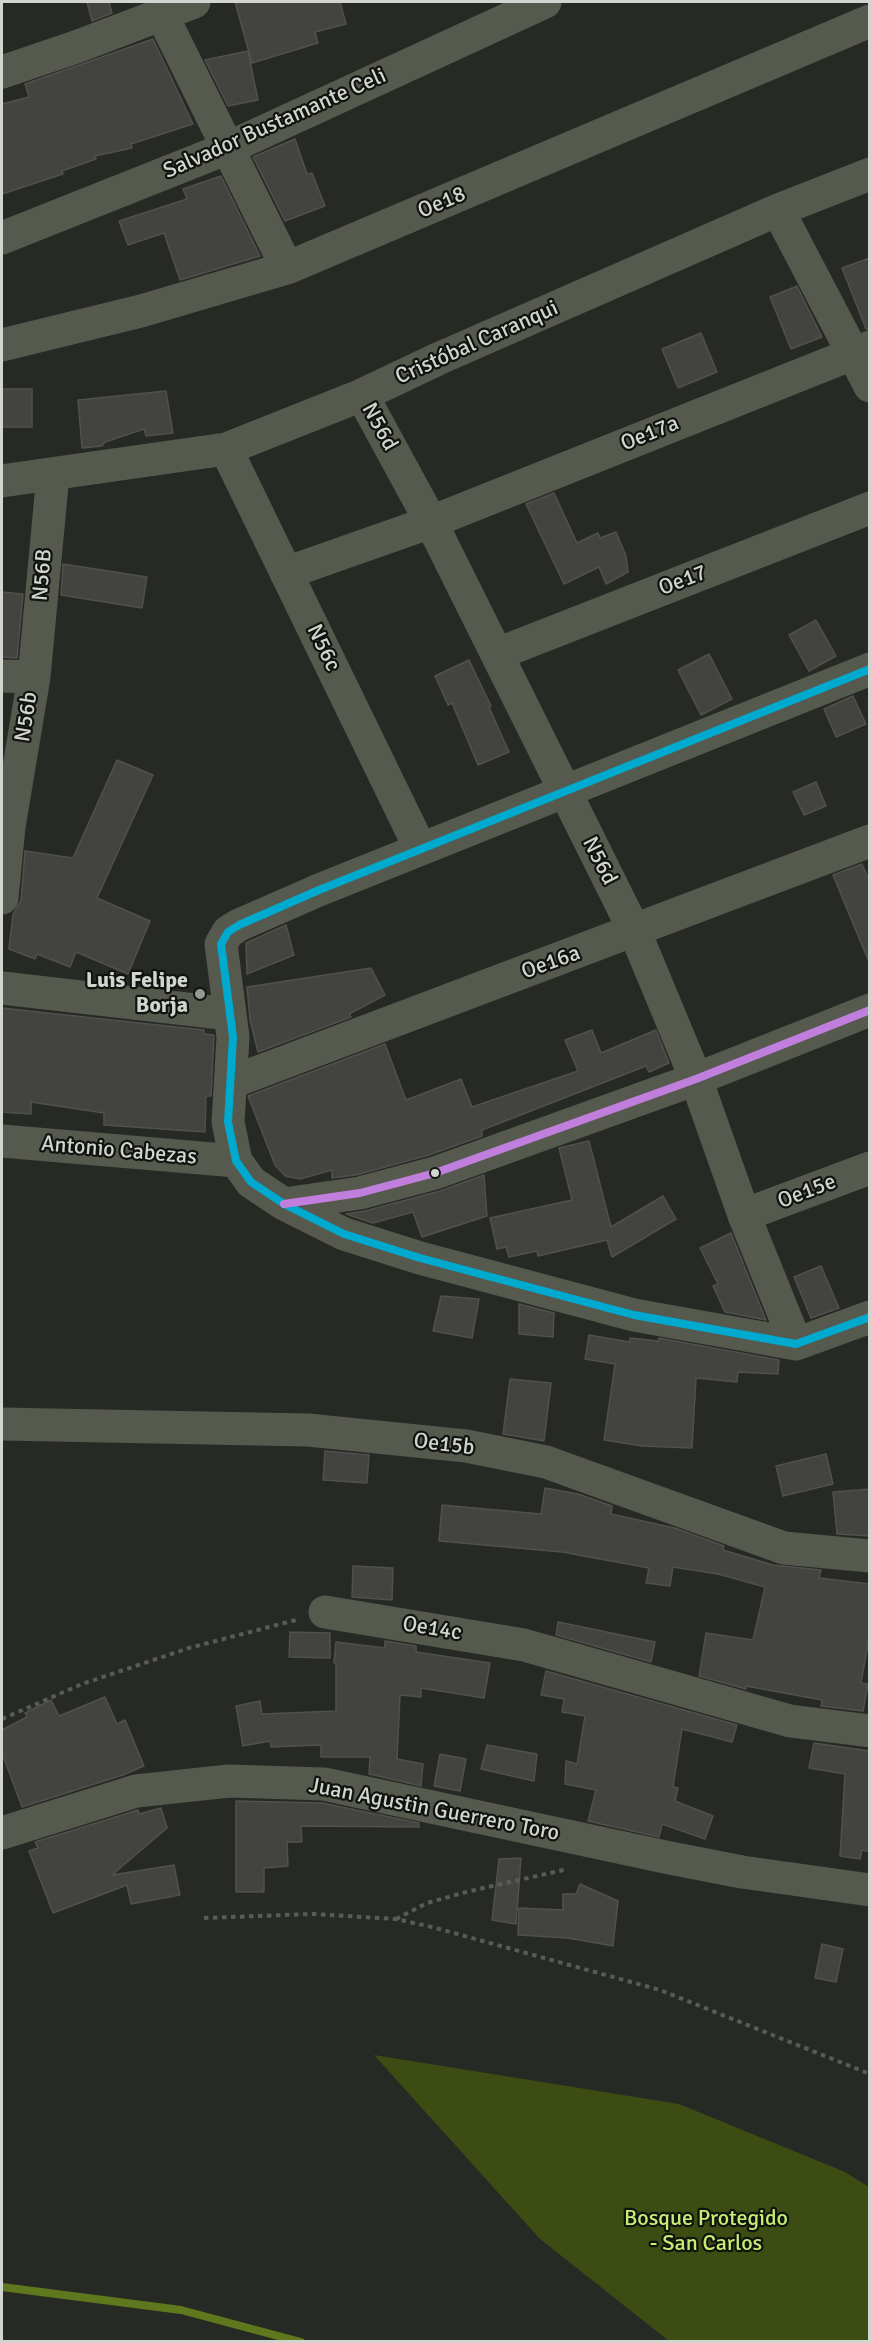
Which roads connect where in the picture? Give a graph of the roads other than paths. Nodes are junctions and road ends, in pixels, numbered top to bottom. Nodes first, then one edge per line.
1 (194, 2) edge
2 (545, 2) edge
3 (162, 15) junction
4 (870, 21) edge
5 (2, 72) edge
6 (228, 148) junction
7 (870, 174) edge
8 (777, 210) junction
9 (2, 238) edge
10 (287, 268) junction
11 (2, 345) edge
12 (862, 350) edge
13 (870, 386) edge
14 (362, 395) junction
15 (226, 449) junction
16 (53, 474) junction
17 (2, 481) edge
18 (870, 508) edge
19 (431, 522) junction
20 (286, 573) junction
21 (497, 654) junction
22 (870, 669) edge
23 (2, 676) edge
24 (34, 677) junction
25 (564, 791) junction
26 (5, 826) edge
27 (870, 841) edge
28 (420, 848) junction
29 (2, 898) edge
30 (635, 932) junction
31 (2, 988) edge
32 (870, 1010) edge
33 (230, 1014) junction
34 (696, 1078) junction
35 (231, 1082) junction
36 (2, 1141) edge
37 (236, 1161) junction
38 (870, 1168) edge
39 (284, 1204) junction
40 (744, 1215) junction
41 (870, 1317) edge
42 (796, 1344) junction
43 (2, 1424) edge
44 (870, 1556) edge
45 (326, 1611) road end
46 (870, 1731) edge
47 (2, 1833) edge
48 (870, 1890) edge

1 - 3 street
2 - 6 street, Salvador Bustamante Celi
3 - 5 street
3 - 6 street
4 - 10 street, Oe18
6 - 9 street, Salvador Bustamante Celi
6 - 10 street
7 - 8 street, Cristóbal Caranqui
8 - 12 street
8 - 14 street, Cristóbal Caranqui
10 - 11 street, Oe18
12 - 13 street
12 - 19 street, Oe17a
14 - 15 street, Cristóbal Caranqui
14 - 19 street, N56d
15 - 16 street, Cristóbal Caranqui
15 - 20 street, N56c
16 - 17 street, Cristóbal Caranqui
16 - 24 street, N56B
18 - 21 street, Oe17
19 - 20 street, Oe17a
19 - 21 street, N56d
20 - 28 street, N56c
21 - 25 street, N56d
22 - 25 street
23 - 24 street
24 - 26 street, N56b
25 - 28 street
25 - 30 street, N56d
26 - 29 street, N56b
27 - 30 street, Oe16a
28 - 33 street
30 - 34 street, N56d
30 - 35 street, Oe16a
31 - 33 street
32 - 34 street
33 - 35 street
34 - 39 street
34 - 40 street, N56d
35 - 37 street
36 - 37 street, Antonio Cabezas
37 - 39 street
38 - 40 street, Oe15e
39 - 42 street
40 - 42 street, N56d
41 - 42 street
43 - 44 street, Oe15b
45 - 46 street, Oe14c
47 - 48 street, Juan Agustin Guerrero Toro

